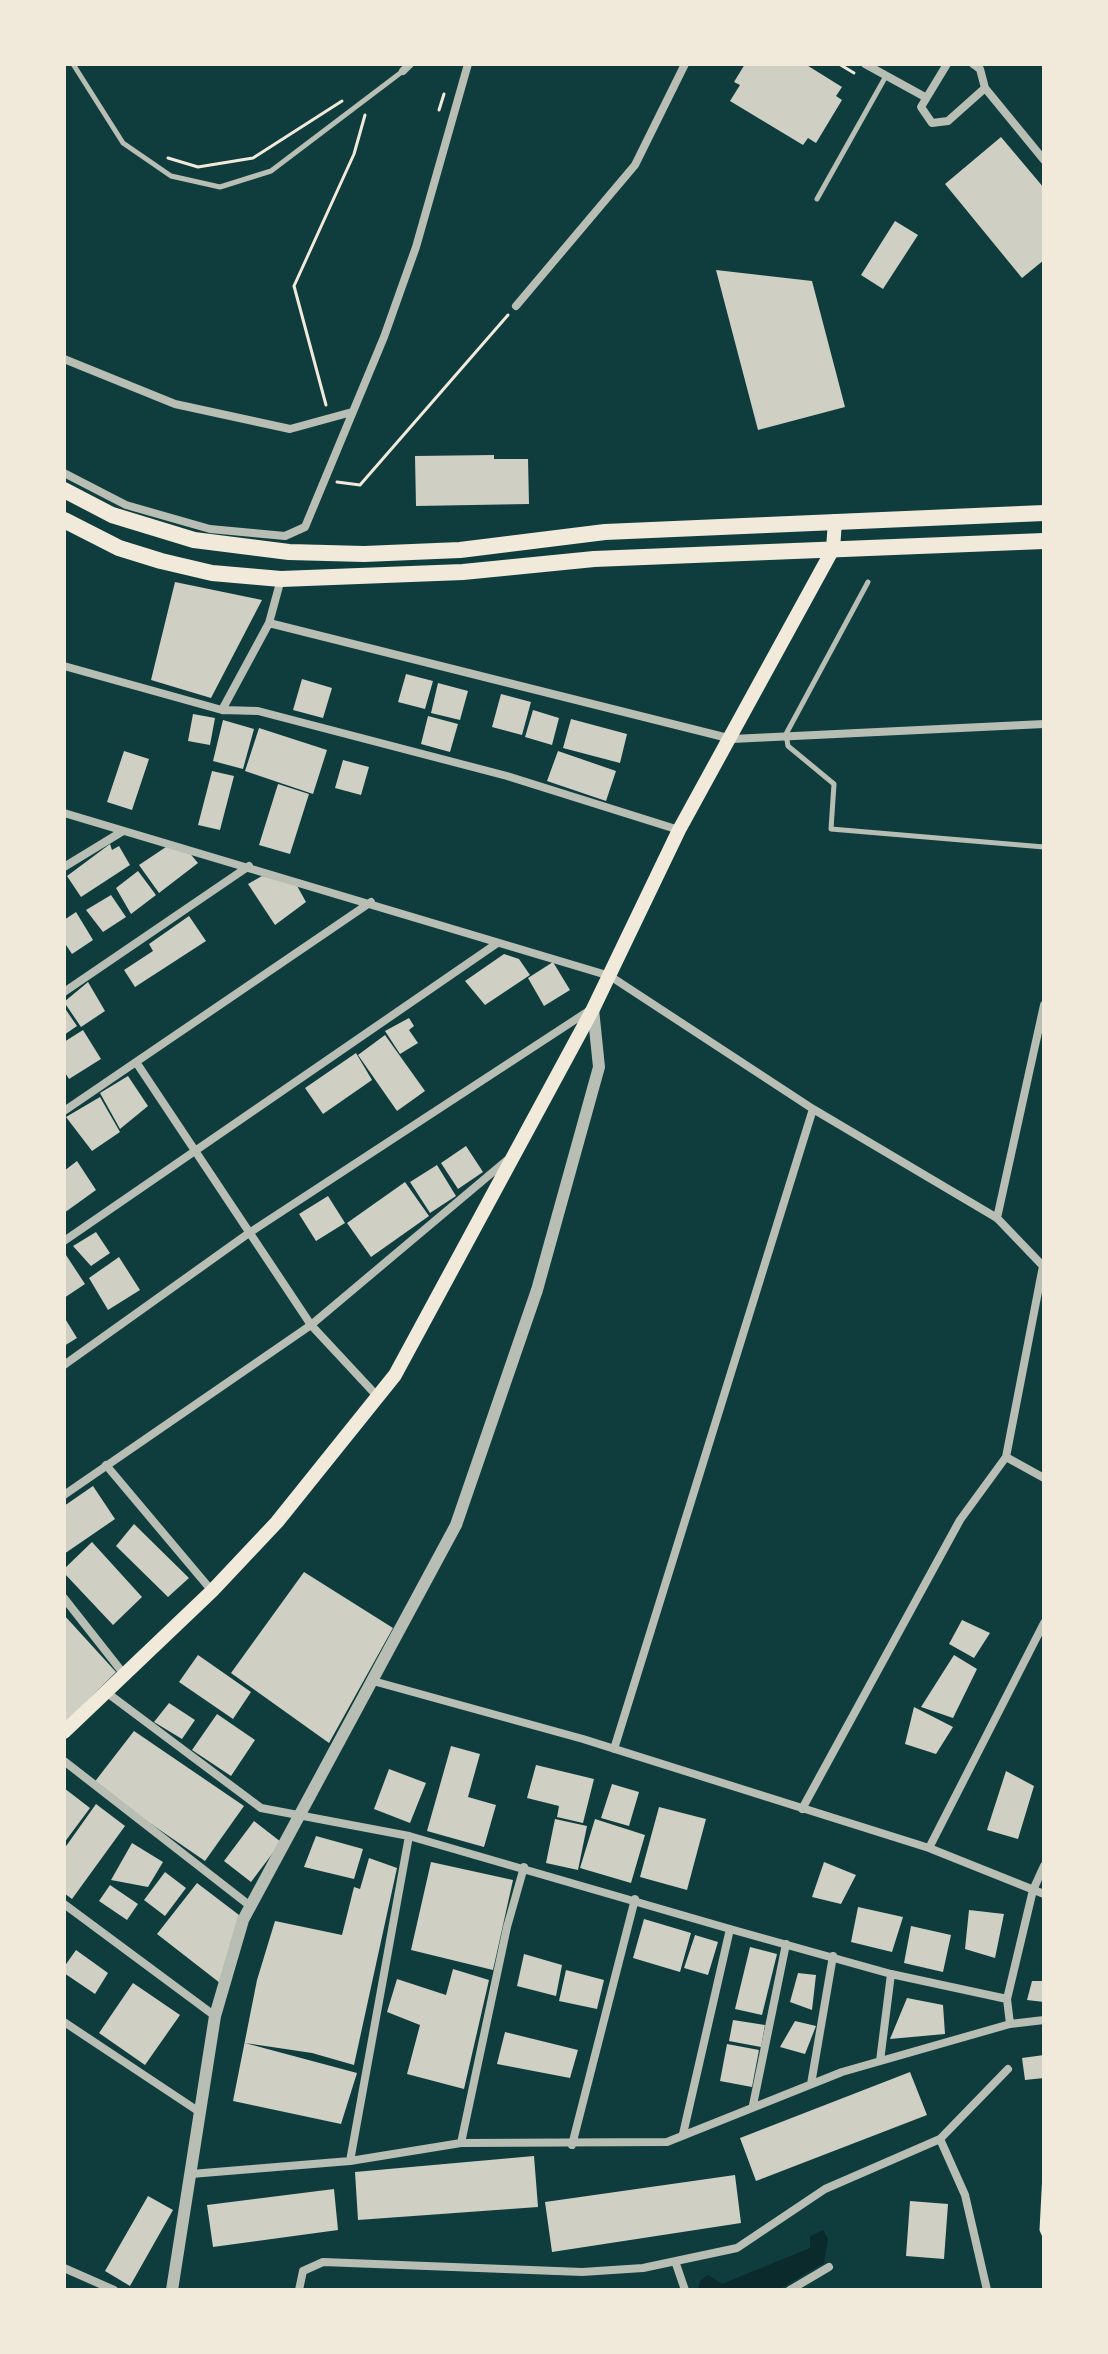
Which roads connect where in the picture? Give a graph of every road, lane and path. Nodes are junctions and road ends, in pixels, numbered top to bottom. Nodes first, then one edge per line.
1 (73, 64) edge
2 (410, 64) edge
3 (468, 64) edge
4 (685, 64) edge
5 (865, 64) edge
6 (947, 64) edge
7 (973, 64) edge
8 (403, 71) joint
9 (886, 75) junction
10 (985, 88) junction
11 (445, 90) dead end
12 (371, 95) junction
13 (925, 97) junction
14 (343, 100) dead end
15 (438, 116) dead end
16 (157, 155) dead end
17 (1044, 160) edge
18 (817, 199) dead end
19 (516, 306) joint
20 (64, 359) edge
21 (352, 412) junction
22 (329, 418) junction
23 (64, 473) edge
24 (325, 480) junction
25 (64, 490) edge
26 (1044, 513) edge
27 (64, 520) edge
28 (835, 521) junction
29 (1044, 541) edge
30 (833, 549) junction
31 (281, 579) junction
32 (868, 582) dead end
33 (269, 623) junction
34 (64, 666) edge
35 (222, 710) junction
36 (1044, 724) edge
37 (786, 734) junction
38 (732, 739) junction
39 (64, 813) edge
40 (679, 830) junction
41 (123, 831) junction
42 (1044, 847) edge
43 (249, 866) junction
44 (64, 867) edge
45 (371, 902) junction
46 (496, 944) junction
47 (610, 976) junction
48 (64, 992) edge
49 (1044, 1005) edge
50 (593, 1009) junction
51 (136, 1062) junction
52 (813, 1109) junction
53 (64, 1111) edge
54 (197, 1150) junction
55 (509, 1158) junction
56 (997, 1218) junction
57 (249, 1233) junction
58 (64, 1241) edge
59 (1044, 1266) edge
60 (311, 1325) junction
61 (64, 1365) edge
62 (378, 1397) junction
63 (1006, 1457) junction
64 (106, 1465) junction
65 (1044, 1478) edge
66 (64, 1495) edge
67 (212, 1591) junction
68 (64, 1598) edge
69 (1044, 1623) edge
70 (123, 1673) junction
71 (373, 1681) junction
72 (106, 1692) junction
73 (64, 1732) edge
74 (614, 1749) junction
75 (64, 1761) edge
76 (802, 1809) junction
77 (301, 1816) junction
78 (409, 1836) junction
79 (929, 1848) junction
80 (1044, 1866) edge
81 (524, 1867) junction
82 (1033, 1890) junction
83 (1044, 1894) edge
84 (635, 1899) junction
85 (64, 1904) edge
86 (249, 1905) junction
87 (730, 1929) junction
88 (786, 1944) junction
89 (833, 1956) junction
90 (891, 1974) junction
91 (1007, 1999) junction
92 (215, 2016) junction
93 (1044, 2020) edge
94 (64, 2022) edge
95 (1010, 2024) junction
96 (880, 2061) junction
97 (1008, 2069) dead end
98 (811, 2084) junction
99 (753, 2105) junction
100 (201, 2113) junction
101 (683, 2134) junction
102 (940, 2139) junction
103 (461, 2143) junction
104 (572, 2145) junction
105 (350, 2161) junction
106 (1044, 2173) edge
107 (191, 2174) junction
108 (1044, 2237) edge
109 (675, 2261) junction
110 (829, 2267) dead end
111 (64, 2268) edge
112 (114, 2290) edge
113 (172, 2290) edge
114 (299, 2290) edge
115 (685, 2290) edge
116 (790, 2290) edge
117 (987, 2290) edge

1 - 12 lane
2 - 8 street
3 - 21 street
4 - 19 street
5 - 9 street
6 - 13 street
7 - 10 street
8 - 12 lane
9 - 13 street
9 - 18 lane
10 - 13 street
10 - 17 street
11 - 15 path
12 - 22 path
14 - 16 path
19 - 24 path
20 - 22 street
21 - 22 street
21 - 24 street
23 - 24 street
25 - 28 main road
26 - 28 main road
27 - 31 main road
28 - 30 main road
29 - 30 main road
30 - 31 main road
30 - 38 main road
31 - 33 street
32 - 37 lane
33 - 35 street
33 - 38 street
34 - 35 street
35 - 40 street
36 - 37 street
37 - 38 street
37 - 42 lane
38 - 40 main road
39 - 41 street
40 - 47 main road
41 - 43 street
41 - 44 street
43 - 45 street
43 - 48 street
45 - 46 street
45 - 51 street
46 - 47 street
46 - 54 street
47 - 50 main road
47 - 52 street
49 - 56 street
50 - 55 main road
50 - 57 street
50 - 71 street
51 - 53 street
51 - 54 street
52 - 56 street
52 - 74 street
54 - 57 street
54 - 58 street
55 - 60 street
55 - 62 main road
56 - 59 street
57 - 60 street
57 - 61 street
59 - 63 street
60 - 62 street
60 - 64 street
62 - 67 main road
63 - 65 street
63 - 76 street
64 - 66 street
64 - 67 street
67 - 70 main road
68 - 70 street
69 - 79 street
70 - 72 main road
71 - 74 street
71 - 77 street
72 - 73 main road
72 - 77 street
74 - 76 street
75 - 86 street
76 - 79 street
77 - 78 street
77 - 86 street
78 - 81 street
78 - 105 street
79 - 82 street
80 - 82 street
81 - 84 street
81 - 103 street
82 - 83 street
82 - 91 street
84 - 87 street
84 - 104 street
85 - 92 street
86 - 92 street
87 - 88 street
87 - 101 street
88 - 89 street
88 - 99 street
89 - 90 street
89 - 98 street
90 - 91 street
90 - 96 street
91 - 95 street
92 - 100 street
93 - 95 street
94 - 100 street
95 - 96 street
96 - 98 street
97 - 102 street
98 - 99 street
99 - 101 street
100 - 107 street
101 - 104 street
102 - 109 street
102 - 117 street
103 - 104 street
103 - 105 street
105 - 107 street
106 - 108 path
107 - 113 street
109 - 114 street
109 - 115 street
110 - 116 street
111 - 112 street

